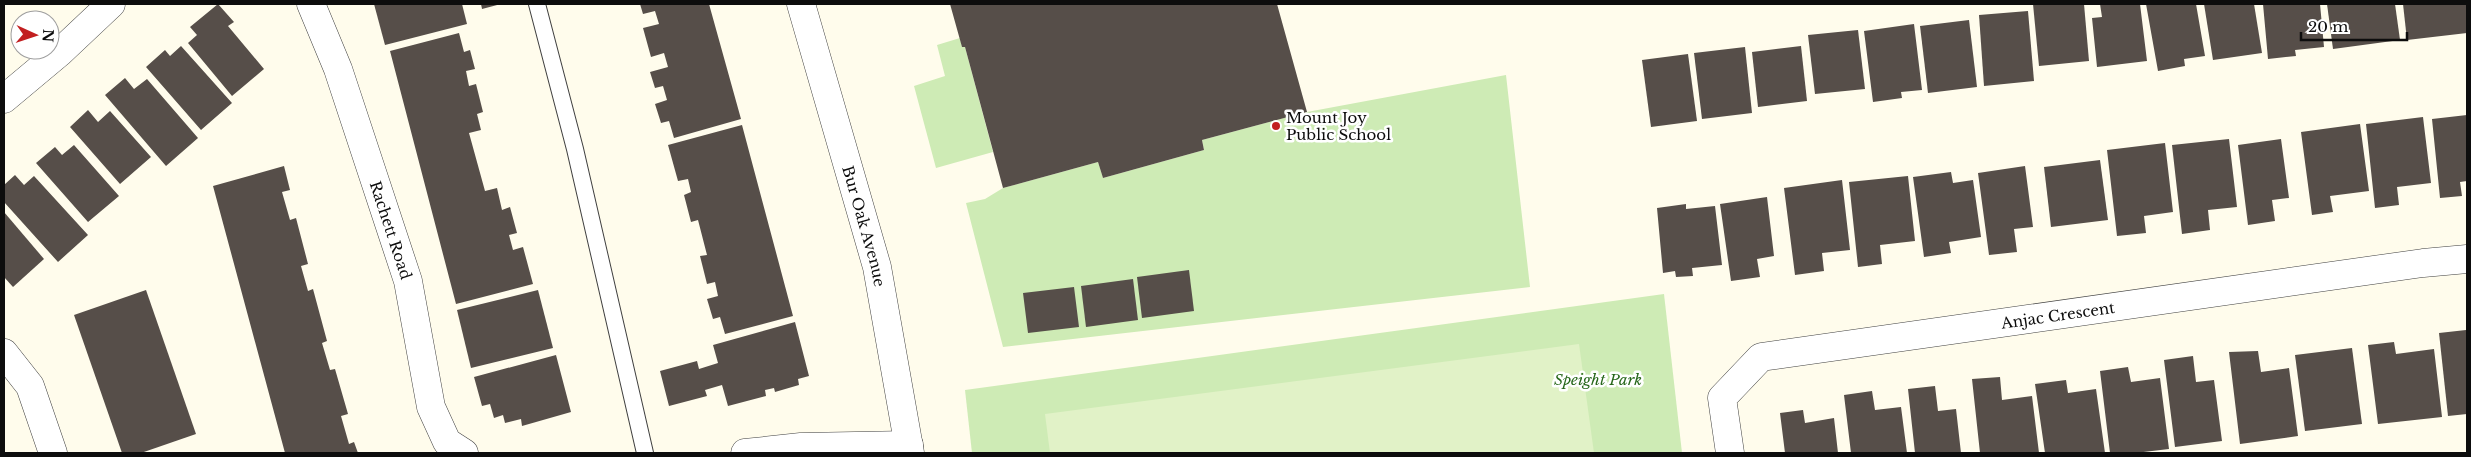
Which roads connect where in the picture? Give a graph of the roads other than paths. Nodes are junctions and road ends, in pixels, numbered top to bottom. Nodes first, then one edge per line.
1 (111, 4) edge
2 (311, 4) edge
3 (537, 4) edge
4 (801, 4) edge
5 (4, 99) edge
6 (2467, 259) edge
7 (4, 353) edge
8 (910, 449) edge
9 (53, 453) edge
10 (464, 453) edge
11 (645, 453) edge
12 (745, 453) edge
13 (1730, 453) edge

1 - 5 street
2 - 10 street, Rachett Road
3 - 11 lane
4 - 8 street, Bur Oak Avenue
6 - 13 street, Anjac Crescent
7 - 9 street
8 - 12 street

